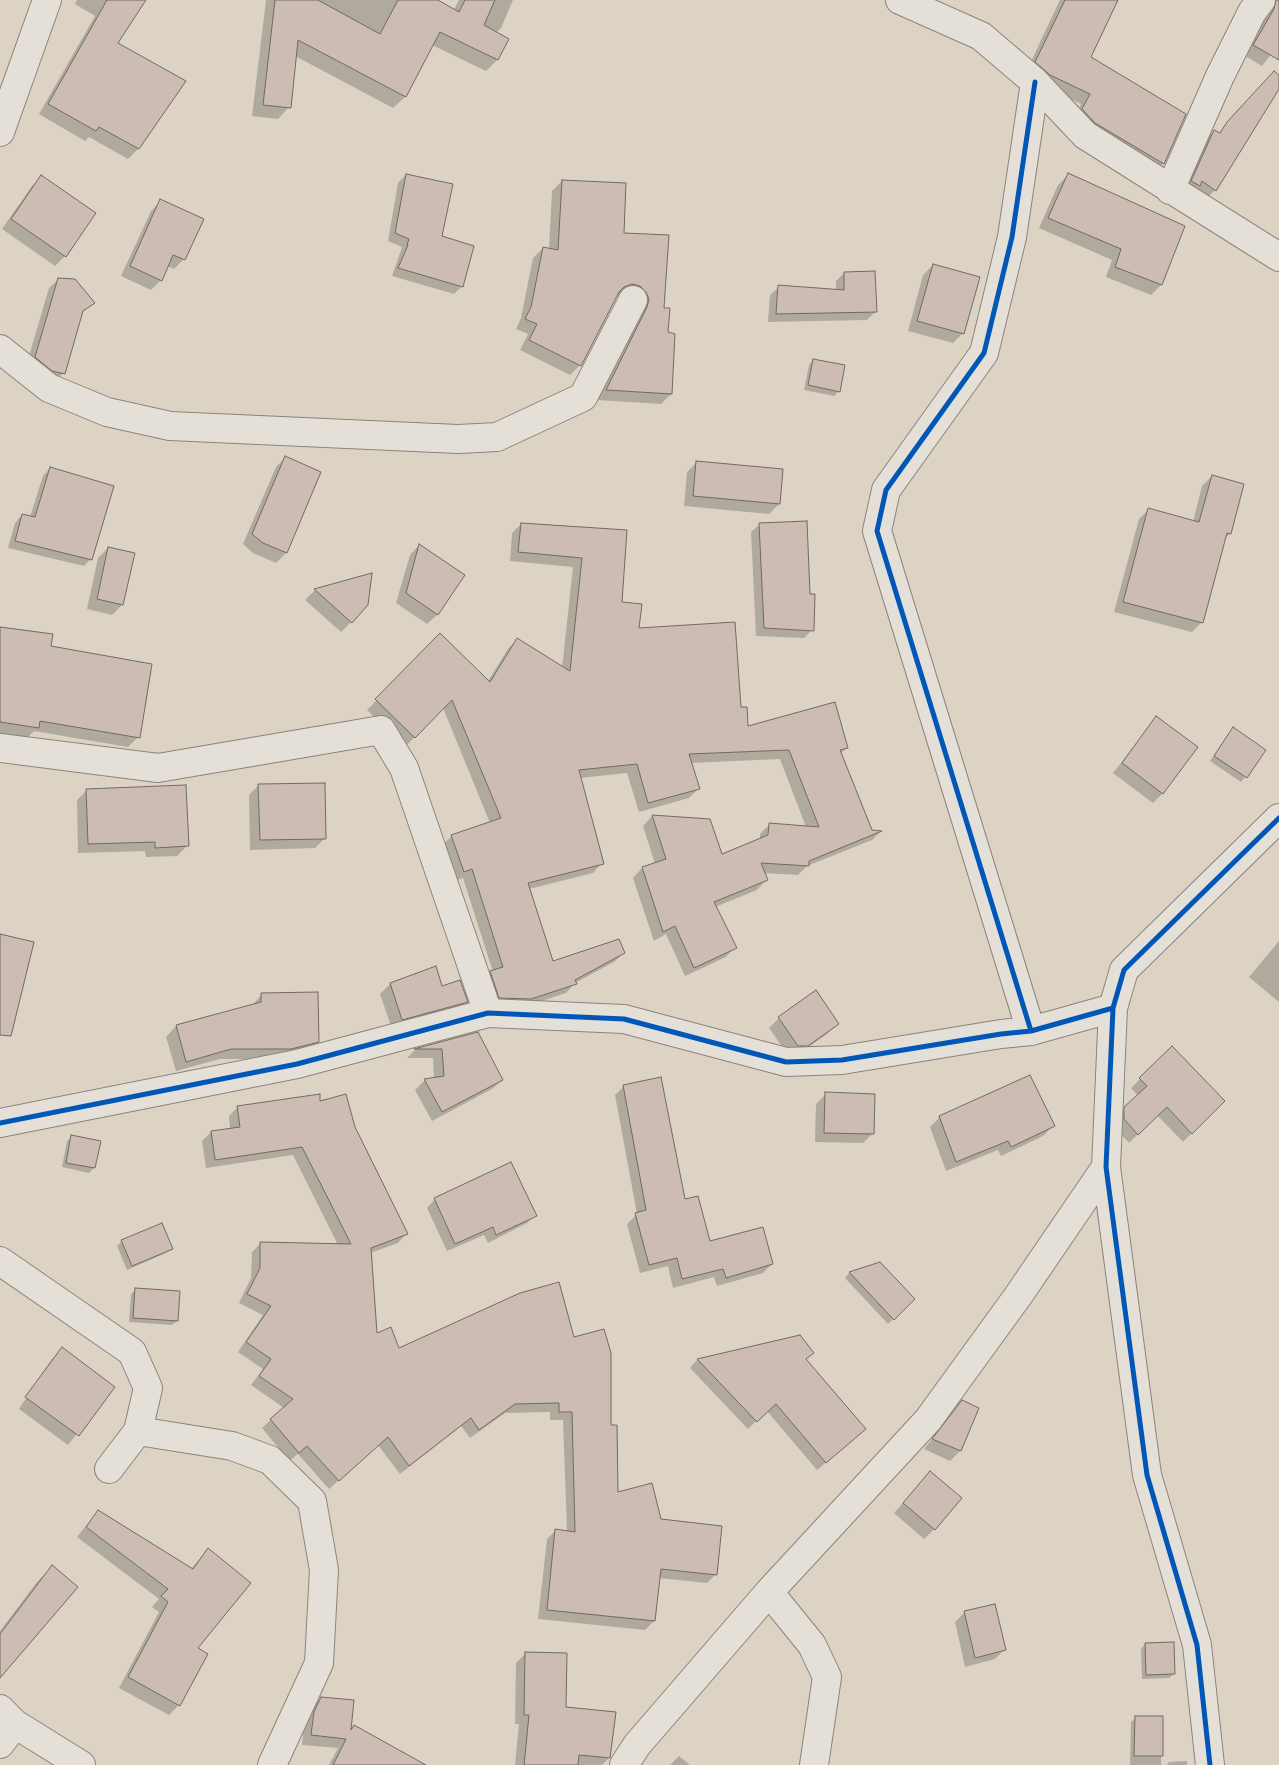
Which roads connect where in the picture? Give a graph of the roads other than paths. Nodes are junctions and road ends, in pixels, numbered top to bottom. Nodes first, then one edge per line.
1 (47, 0) edge
2 (900, 0) edge
3 (1261, 0) edge
4 (1034, 82) junction
5 (0, 132) edge
6 (1170, 190) junction
7 (1279, 257) edge
8 (633, 300) dead end
9 (0, 349) edge
10 (0, 748) edge
11 (1279, 818) edge
12 (1113, 1008) junction
13 (488, 1013) junction
14 (1031, 1031) junction
15 (0, 1123) edge
16 (1106, 1167) junction
17 (0, 1262) edge
18 (138, 1431) junction
19 (109, 1469) dead end
20 (769, 1592) junction
21 (5, 1726) edge
22 (82, 1765) edge
23 (272, 1765) edge
24 (624, 1765) edge
25 (814, 1765) edge
26 (1210, 1765) edge

1 - 5 street
2 - 4 street
3 - 6 street
4 - 6 street
4 - 14 street
6 - 7 street
8 - 9 street
10 - 13 street
11 - 12 street
12 - 14 street
12 - 16 street
13 - 14 street
13 - 15 street
16 - 20 street
16 - 26 street
17 - 18 street
18 - 19 street
18 - 23 street
20 - 24 street
20 - 25 street
21 - 22 street

